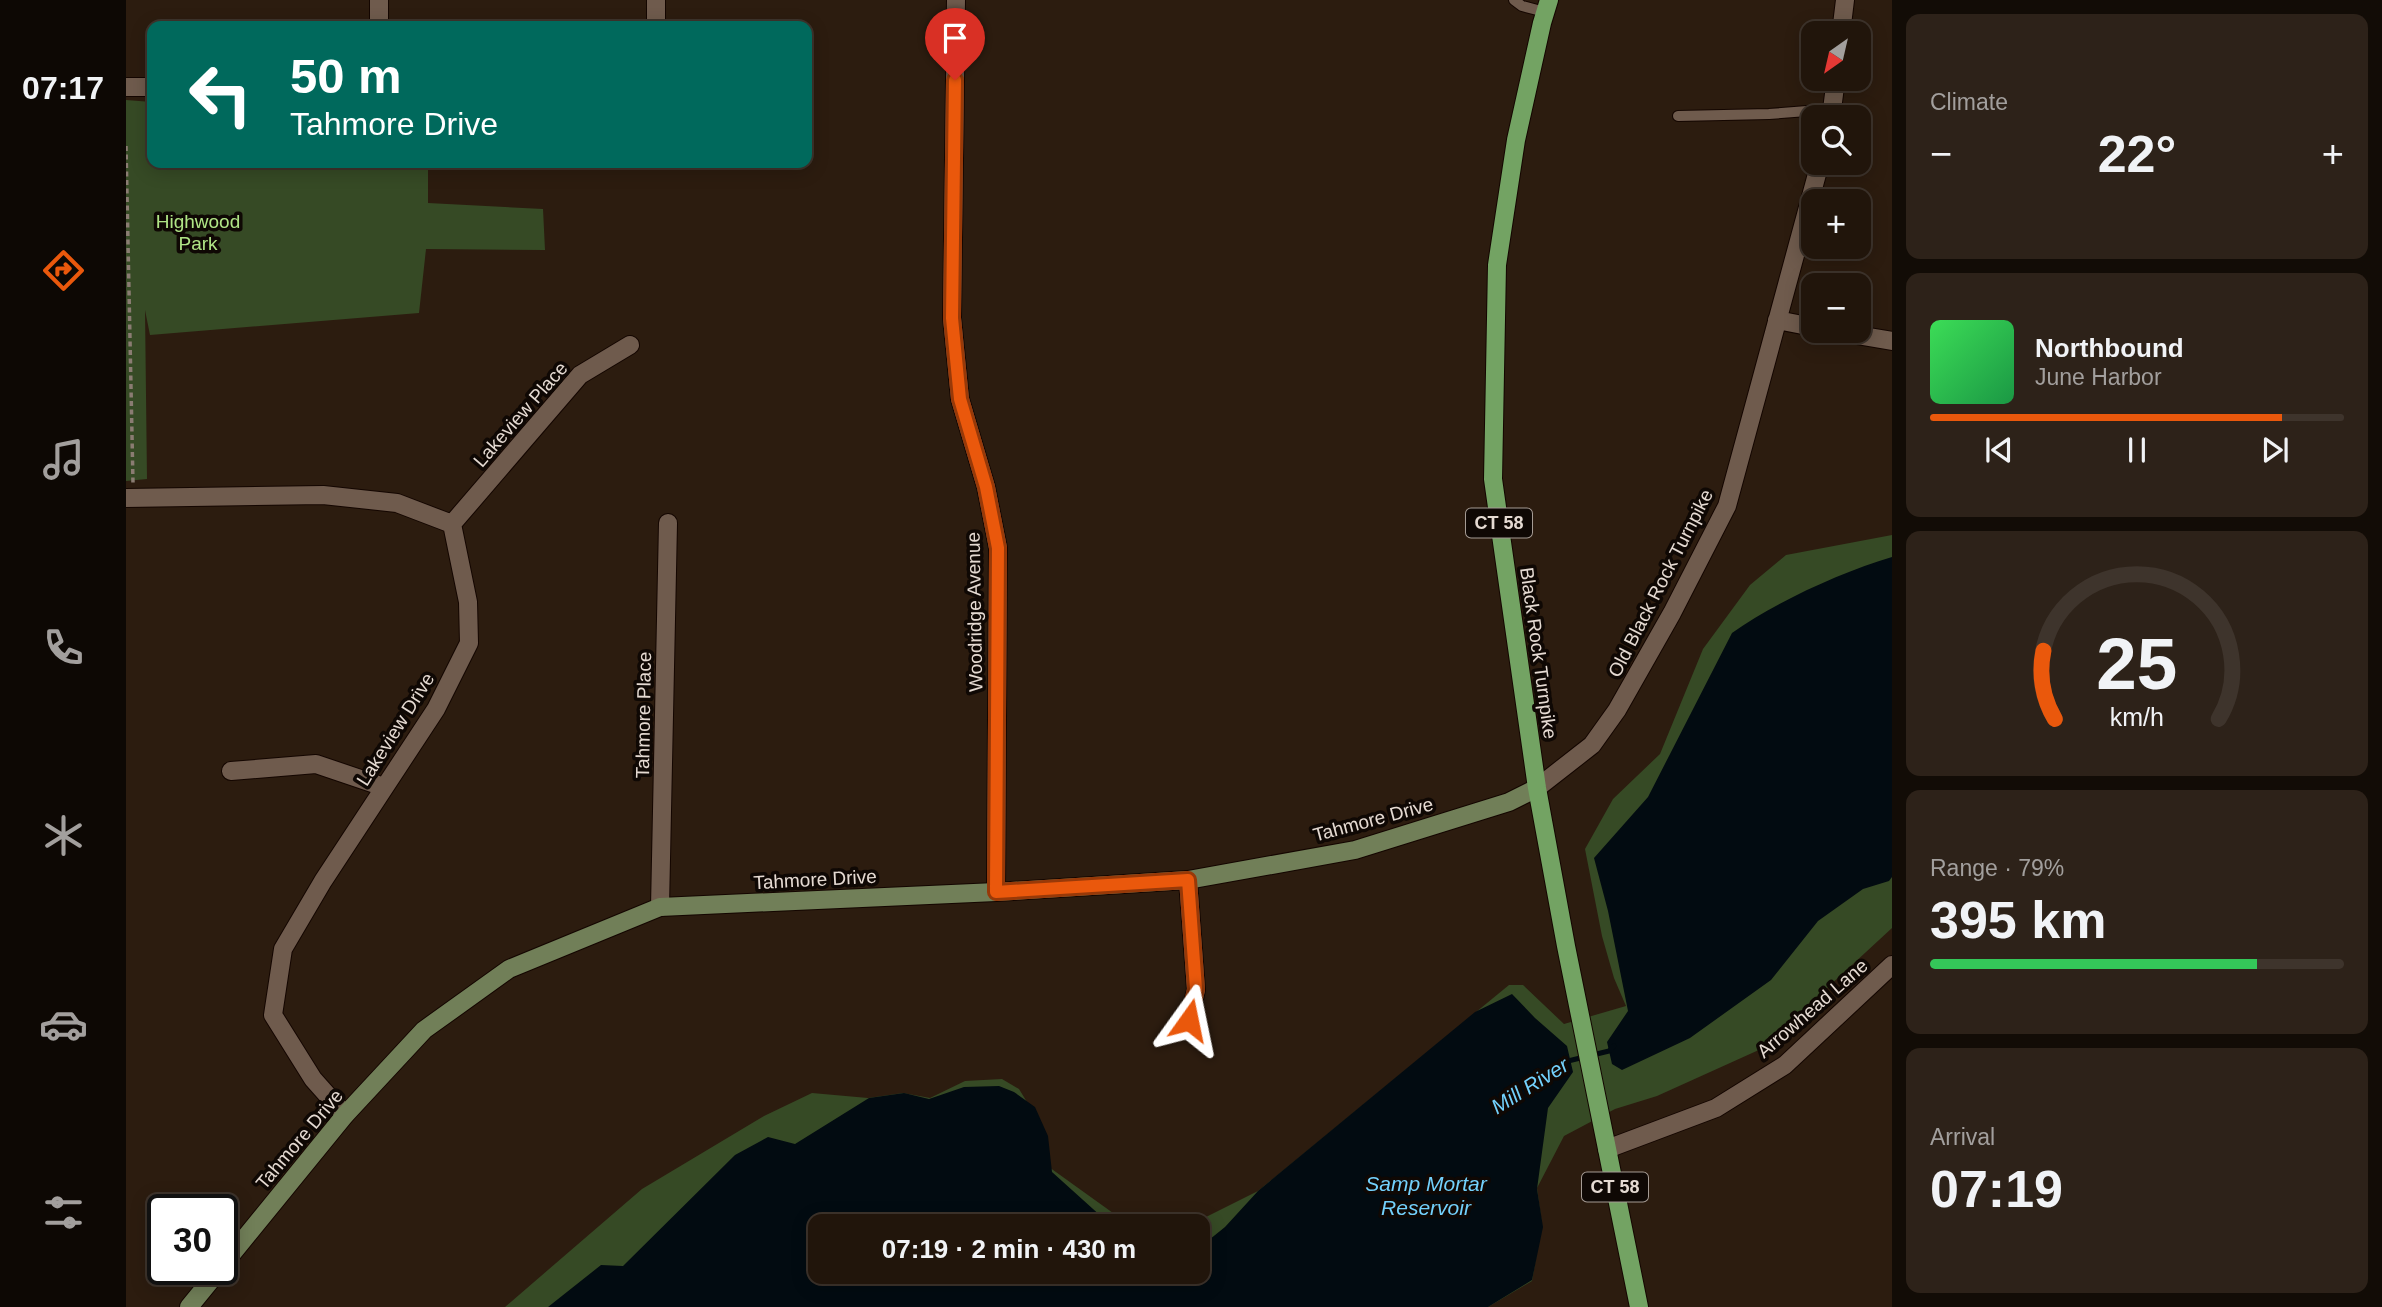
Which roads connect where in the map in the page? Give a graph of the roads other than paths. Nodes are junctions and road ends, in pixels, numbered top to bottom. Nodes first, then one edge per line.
1 (379, 0) edge
2 (656, 0) edge
3 (956, 0) edge
4 (1514, 0) edge
5 (1845, 0) edge
6 (1547, 6) edge
7 (379, 21) edge
8 (656, 21) edge
9 (1842, 21) edge
10 (127, 87) edge
11 (147, 87) edge
12 (1801, 113) edge
13 (1678, 116) dead end
14 (1817, 175) edge
15 (1777, 320) junction
16 (1801, 325) edge
17 (1871, 337) edge
18 (1892, 341) edge
19 (630, 345) dead end
20 (130, 498) edge
21 (668, 523) dead end
22 (452, 524) junction
23 (231, 771) dead end
24 (384, 787) junction
25 (1537, 788) junction
26 (1188, 880) junction
27 (996, 892) junction
28 (660, 907) junction
29 (1892, 965) edge
30 (1189, 1020) dead end
31 (345, 1115) junction
32 (1607, 1149) junction
33 (238, 1247) edge
34 (207, 1285) edge
35 (189, 1307) edge
36 (1639, 1307) edge

1 - 7 street
2 - 8 street
3 - 27 street, Woodridge Avenue
4 - 6 lane
5 - 9 street
6 - 25 main road, Black Rock Turnpike / CT 58
10 - 11 street
12 - 13 lane
14 - 15 street, Old Black Rock Turnpike
15 - 16 street
15 - 25 street, Old Black Rock Turnpike
17 - 18 street
19 - 22 street, Lakeview Place
20 - 22 street
21 - 28 street, Tahmore Place
22 - 24 street, Lakeview Drive
23 - 24 street
24 - 31 street, Lakeview Drive
25 - 26 street, Tahmore Drive
25 - 32 main road, Black Rock Turnpike / CT 58
26 - 27 street, Tahmore Drive
26 - 30 street
27 - 28 street, Tahmore Drive
28 - 31 street, Tahmore Drive
29 - 32 street, Arrowhead Lane
31 - 33 street, Tahmore Drive
32 - 36 main road, Black Rock Turnpike / CT 58
34 - 35 street, Tahmore Drive

